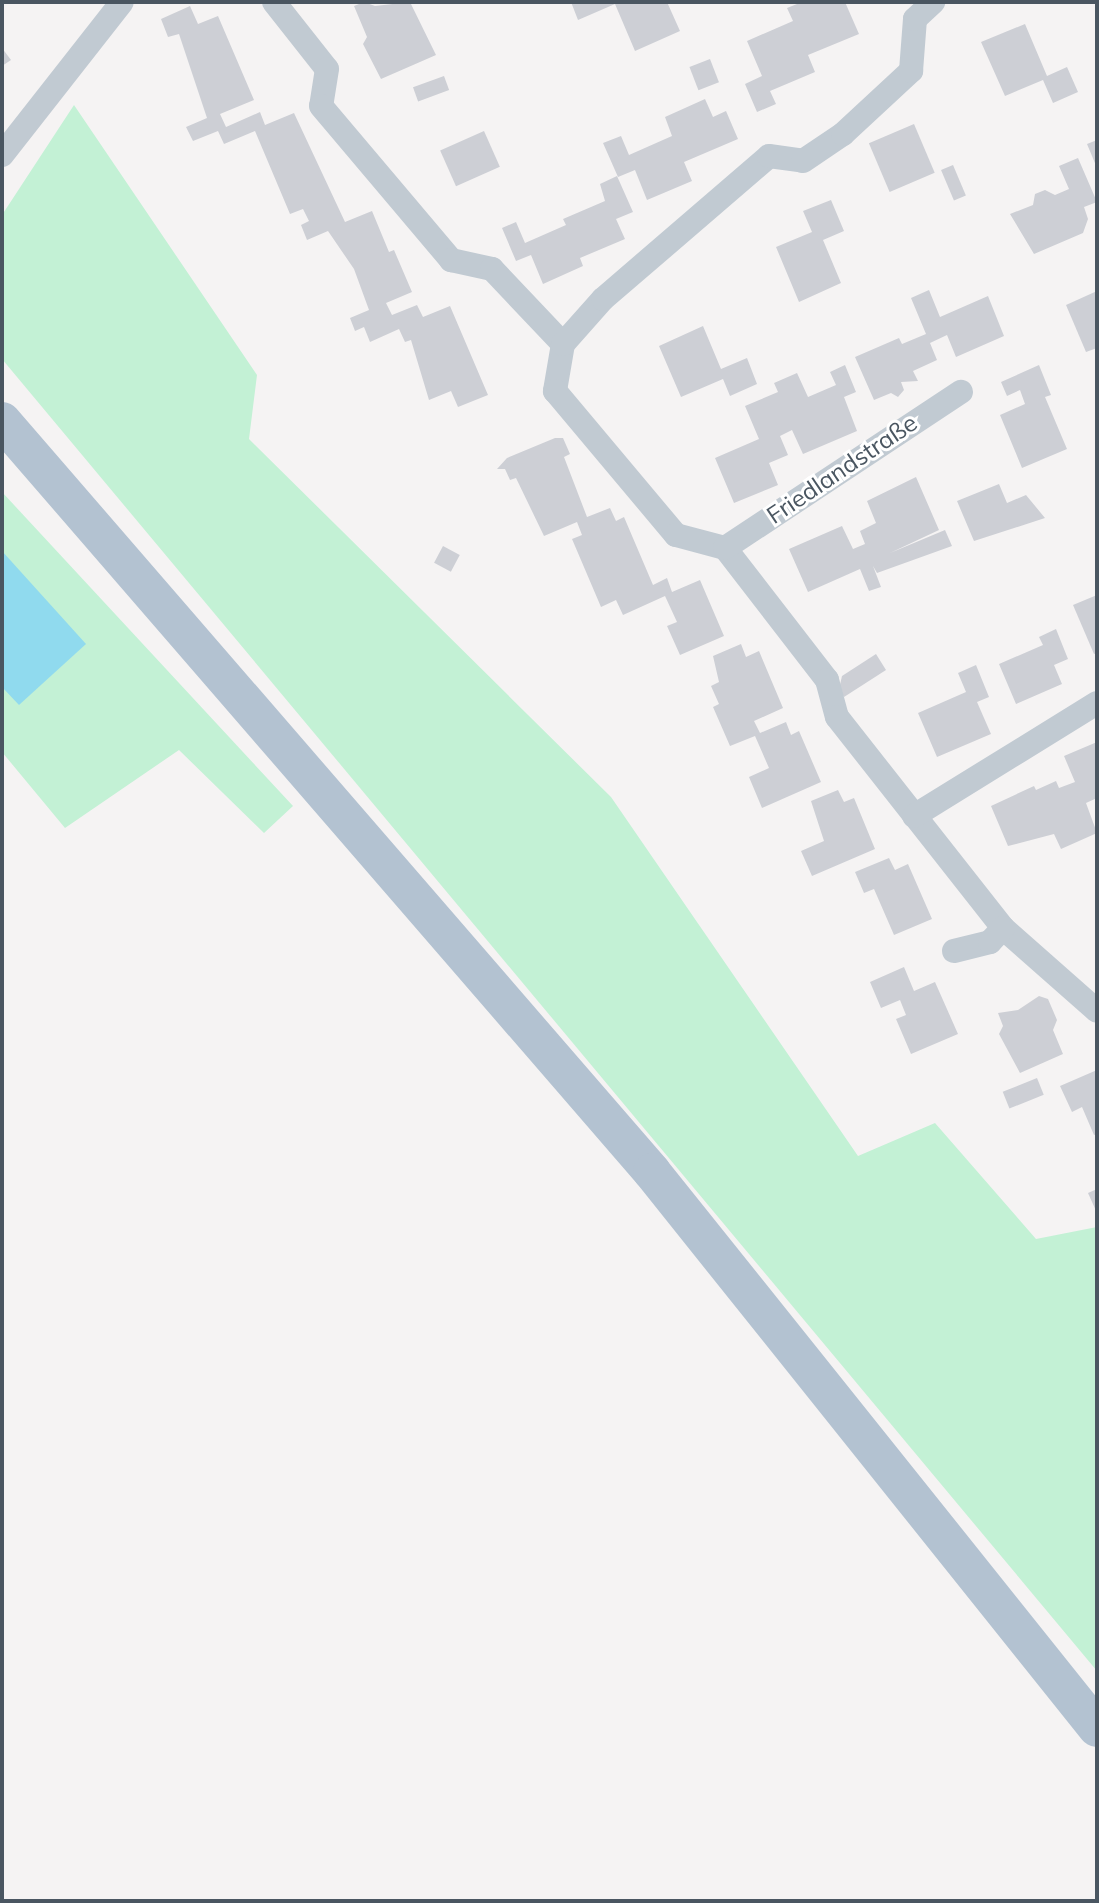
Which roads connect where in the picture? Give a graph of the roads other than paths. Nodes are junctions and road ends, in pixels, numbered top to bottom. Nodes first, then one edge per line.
1 (122, 2) edge
2 (274, 2) edge
3 (933, 2) edge
4 (2, 155) edge
5 (563, 344) junction
6 (961, 392) dead end
7 (2, 421) edge
8 (725, 548) junction
9 (1097, 703) edge
10 (914, 816) junction
11 (1003, 928) junction
12 (954, 951) dead end
13 (1097, 1011) edge
14 (1097, 1728) edge

1 - 4 street
2 - 5 street
3 - 5 street
5 - 8 street
6 - 8 street, Friedlandstraße
7 - 14 main road
8 - 10 street
9 - 10 street
10 - 11 street
11 - 12 street
11 - 13 street

